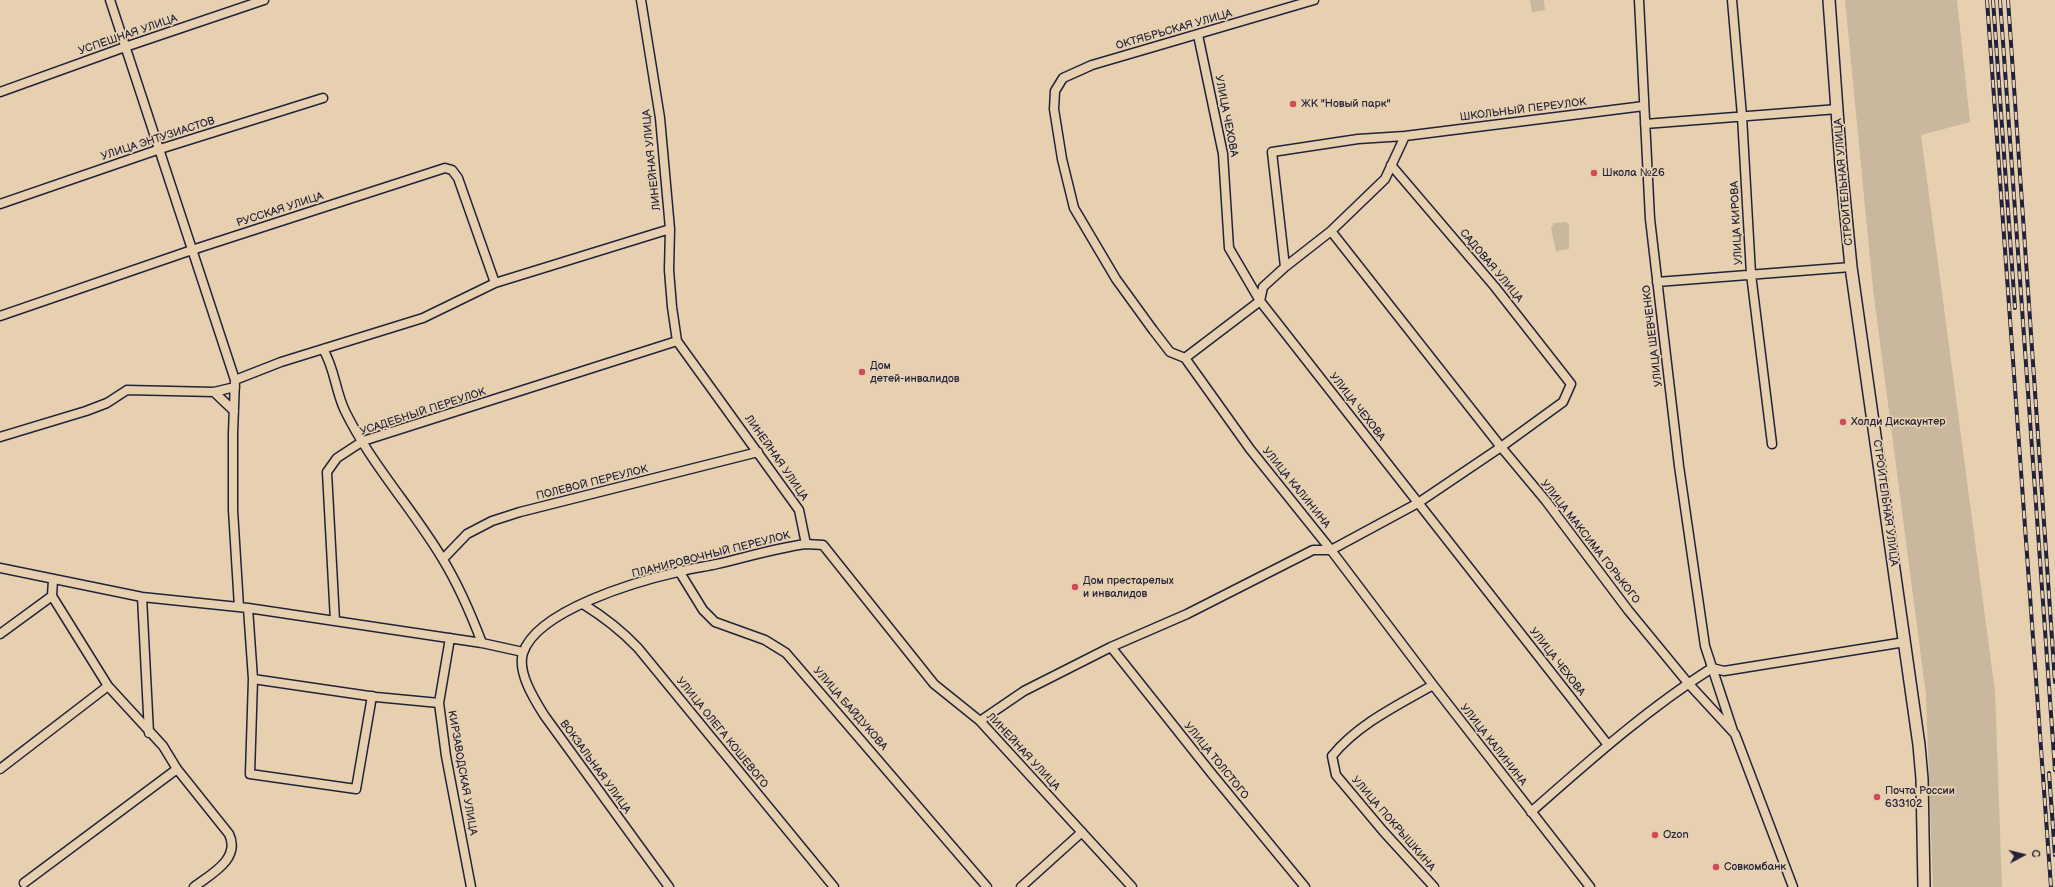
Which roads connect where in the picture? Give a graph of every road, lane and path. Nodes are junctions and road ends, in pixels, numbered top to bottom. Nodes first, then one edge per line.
1 (110, 0) edge
2 (264, 0) edge
3 (641, 0) edge
4 (1314, 0) edge
5 (1639, 0) edge
6 (1732, 0) edge
7 (1829, 0) edge
8 (1198, 35) junction
9 (125, 47) junction
10 (1064, 78) joint
11 (0, 92) edge
12 (323, 98) dead end
13 (1644, 106) junction
14 (1838, 109) junction
15 (1742, 116) junction
16 (1645, 124) junction
17 (1405, 136) junction
18 (160, 149) junction
19 (1391, 165) junction
20 (0, 204) edge
21 (670, 230) junction
22 (1331, 231) junction
23 (192, 250) junction
24 (1285, 267) junction
25 (1851, 267) junction
26 (1751, 274) junction
27 (1657, 282) junction
28 (495, 283) junction
29 (1260, 301) junction
30 (0, 316) edge
31 (677, 341) junction
32 (323, 349) junction
33 (1184, 358) junction
34 (235, 384) junction
35 (214, 392) junction
36 (234, 411) junction
37 (0, 436) edge
38 (363, 441) junction
39 (1772, 444) dead end
40 (1501, 447) junction
41 (758, 452) junction
42 (1418, 503) junction
43 (806, 544) junction
44 (1331, 550) junction
45 (443, 559) junction
46 (0, 568) edge
47 (679, 571) junction
48 (53, 580) junction
49 (52, 596) junction
50 (142, 597) junction
51 (583, 604) junction
52 (243, 608) junction
53 (335, 621) junction
54 (0, 634) edge
55 (450, 638) junction
56 (1905, 642) junction
57 (482, 643) junction
58 (1111, 647) junction
59 (523, 652) junction
60 (1712, 668) junction
61 (254, 679) junction
62 (1688, 683) junction
63 (1433, 685) junction
64 (108, 686) junction
65 (372, 696) junction
66 (439, 703) junction
67 (980, 721) junction
68 (149, 733) junction
69 (1735, 734) junction
70 (1608, 745) junction
71 (0, 768) edge
72 (177, 769) junction
73 (1531, 812) junction
74 (1082, 832) junction
75 (24, 883) dead end
76 (194, 887) edge
77 (471, 887) edge
78 (669, 887) edge
79 (834, 887) edge
80 (987, 887) edge
81 (1021, 887) edge
82 (1132, 887) edge
83 (1305, 887) edge
84 (1434, 887) edge
85 (1590, 887) edge
86 (1793, 887) edge
87 (1924, 887) edge

1 - 9 street
2 - 9 street, УСПЕШНАЯ УЛИЦА
3 - 21 street, ЛИНЕЙНАЯ УЛИЦА
4 - 8 street, ОКТЯБРЬСКАЯ УЛИЦА
5 - 13 street, УЛИЦА ШЕВЧЕНКО
6 - 15 street, УЛИЦА КИРОВА
7 - 14 main road, СТРОИТЕЛЬНАЯ УЛИЦА
8 - 10 street, ОКТЯБРЬСКАЯ УЛИЦА
8 - 29 street, УЛИЦА ЧЕХОВА
9 - 11 street, УСПЕШНАЯ УЛИЦА
9 - 18 street
10 - 33 street, УЛИЦА КАЛИНИНА
12 - 18 street, УЛИЦА ЭНТУЗИАСТОВ
13 - 16 street, УЛИЦА ШЕВЧЕНКО
13 - 17 street, ШКОЛЬНЫЙ ПЕРЕУЛОК
14 - 15 street
14 - 25 main road, СТРОИТЕЛЬНАЯ УЛИЦА
15 - 16 street
15 - 26 street, УЛИЦА КИРОВА
16 - 27 street, УЛИЦА ШЕВЧЕНКО
17 - 19 street
17 - 24 street, ШКОЛЬНЫЙ ПЕРЕУЛОК
18 - 20 street, УЛИЦА ЭНТУЗИАСТОВ
18 - 23 street
19 - 22 street
19 - 40 street, САДОВАЯ УЛИЦА
21 - 28 street
21 - 31 street, ЛИНЕЙНАЯ УЛИЦА
22 - 24 street
22 - 40 street, УЛИЦА МАКСИМА ГОРЬКОГО
23 - 28 street, РУССКАЯ УЛИЦА
23 - 30 street, РУССКАЯ УЛИЦА
23 - 34 street
24 - 29 street
25 - 26 street
25 - 56 main road, СТРОИТЕЛЬНАЯ УЛИЦА
26 - 27 street
26 - 39 street, УЛИЦА КИРОВА
27 - 60 street, УЛИЦА ШЕВЧЕНКО
28 - 32 street
29 - 33 street
29 - 42 street, УЛИЦА ЧЕХОВА
31 - 38 street, УСАДЕБНЫЙ ПЕРЕУЛОК
31 - 41 street, ЛИНЕЙНАЯ УЛИЦА
32 - 34 street
32 - 38 street
33 - 44 street, УЛИЦА КАЛИНИНА
34 - 35 street
34 - 36 street
35 - 36 street
35 - 37 street
36 - 52 street
38 - 45 street
38 - 53 street, УСАДЕБНЫЙ ПЕРЕУЛОК
40 - 42 street
40 - 62 street, УЛИЦА МАКСИМА ГОРЬКОГО
41 - 43 street, ЛИНЕЙНАЯ УЛИЦА
41 - 45 street, ПОЛЕВОЙ ПЕРЕУЛОК
42 - 44 street
42 - 70 street, УЛИЦА ЧЕХОВА
43 - 47 street, ПЛАНИРОВОЧНЫЙ ПЕРЕУЛОК
43 - 67 street, ЛИНЕЙНАЯ УЛИЦА
44 - 58 street
44 - 63 street, УЛИЦА КАЛИНИНА
45 - 57 street
46 - 48 street
47 - 51 street, ПЛАНИРОВОЧНЫЙ ПЕРЕУЛОК
47 - 80 street, УЛИЦА БАЙДУКОВА
48 - 49 street
48 - 50 street
49 - 54 street
49 - 64 street
50 - 52 street
50 - 68 street
51 - 59 street, ПЛАНИРОВОЧНЫЙ ПЕРЕУЛОК
51 - 79 street, УЛИЦА ОЛЕГА КОШЕВОГО
52 - 53 street
52 - 61 street
53 - 55 street
55 - 57 street
55 - 66 street, КИРЗАВОДСКАЯ УЛИЦА
56 - 60 street
56 - 87 main road, СТРОИТЕЛЬНАЯ УЛИЦА
57 - 59 street
58 - 67 street
58 - 83 street, УЛИЦА ТОЛСТОГО
59 - 78 street, ВОКЗАЛЬНАЯ УЛИЦА
60 - 62 street
60 - 69 street, УЛИЦА ШЕВЧЕНКО
61 - 65 street
61 - 65 street
62 - 69 street, УЛИЦА МАКСИМА ГОРЬКОГО
62 - 70 street
63 - 73 street, УЛИЦА КАЛИНИНА
63 - 84 street, УЛИЦА ПОКРЫШКИНА
64 - 68 street
64 - 71 street
65 - 66 street
66 - 77 street, КИРЗАВОДСКАЯ УЛИЦА
67 - 74 street, ЛИНЕЙНАЯ УЛИЦА
68 - 72 street
69 - 86 street, УЛИЦА МАКСИМА ГОРЬКОГО
70 - 73 street
72 - 75 street
72 - 76 street
73 - 85 street, УЛИЦА КАЛИНИНА
74 - 81 street
74 - 82 street, ЛИНЕЙНАЯ УЛИЦА

